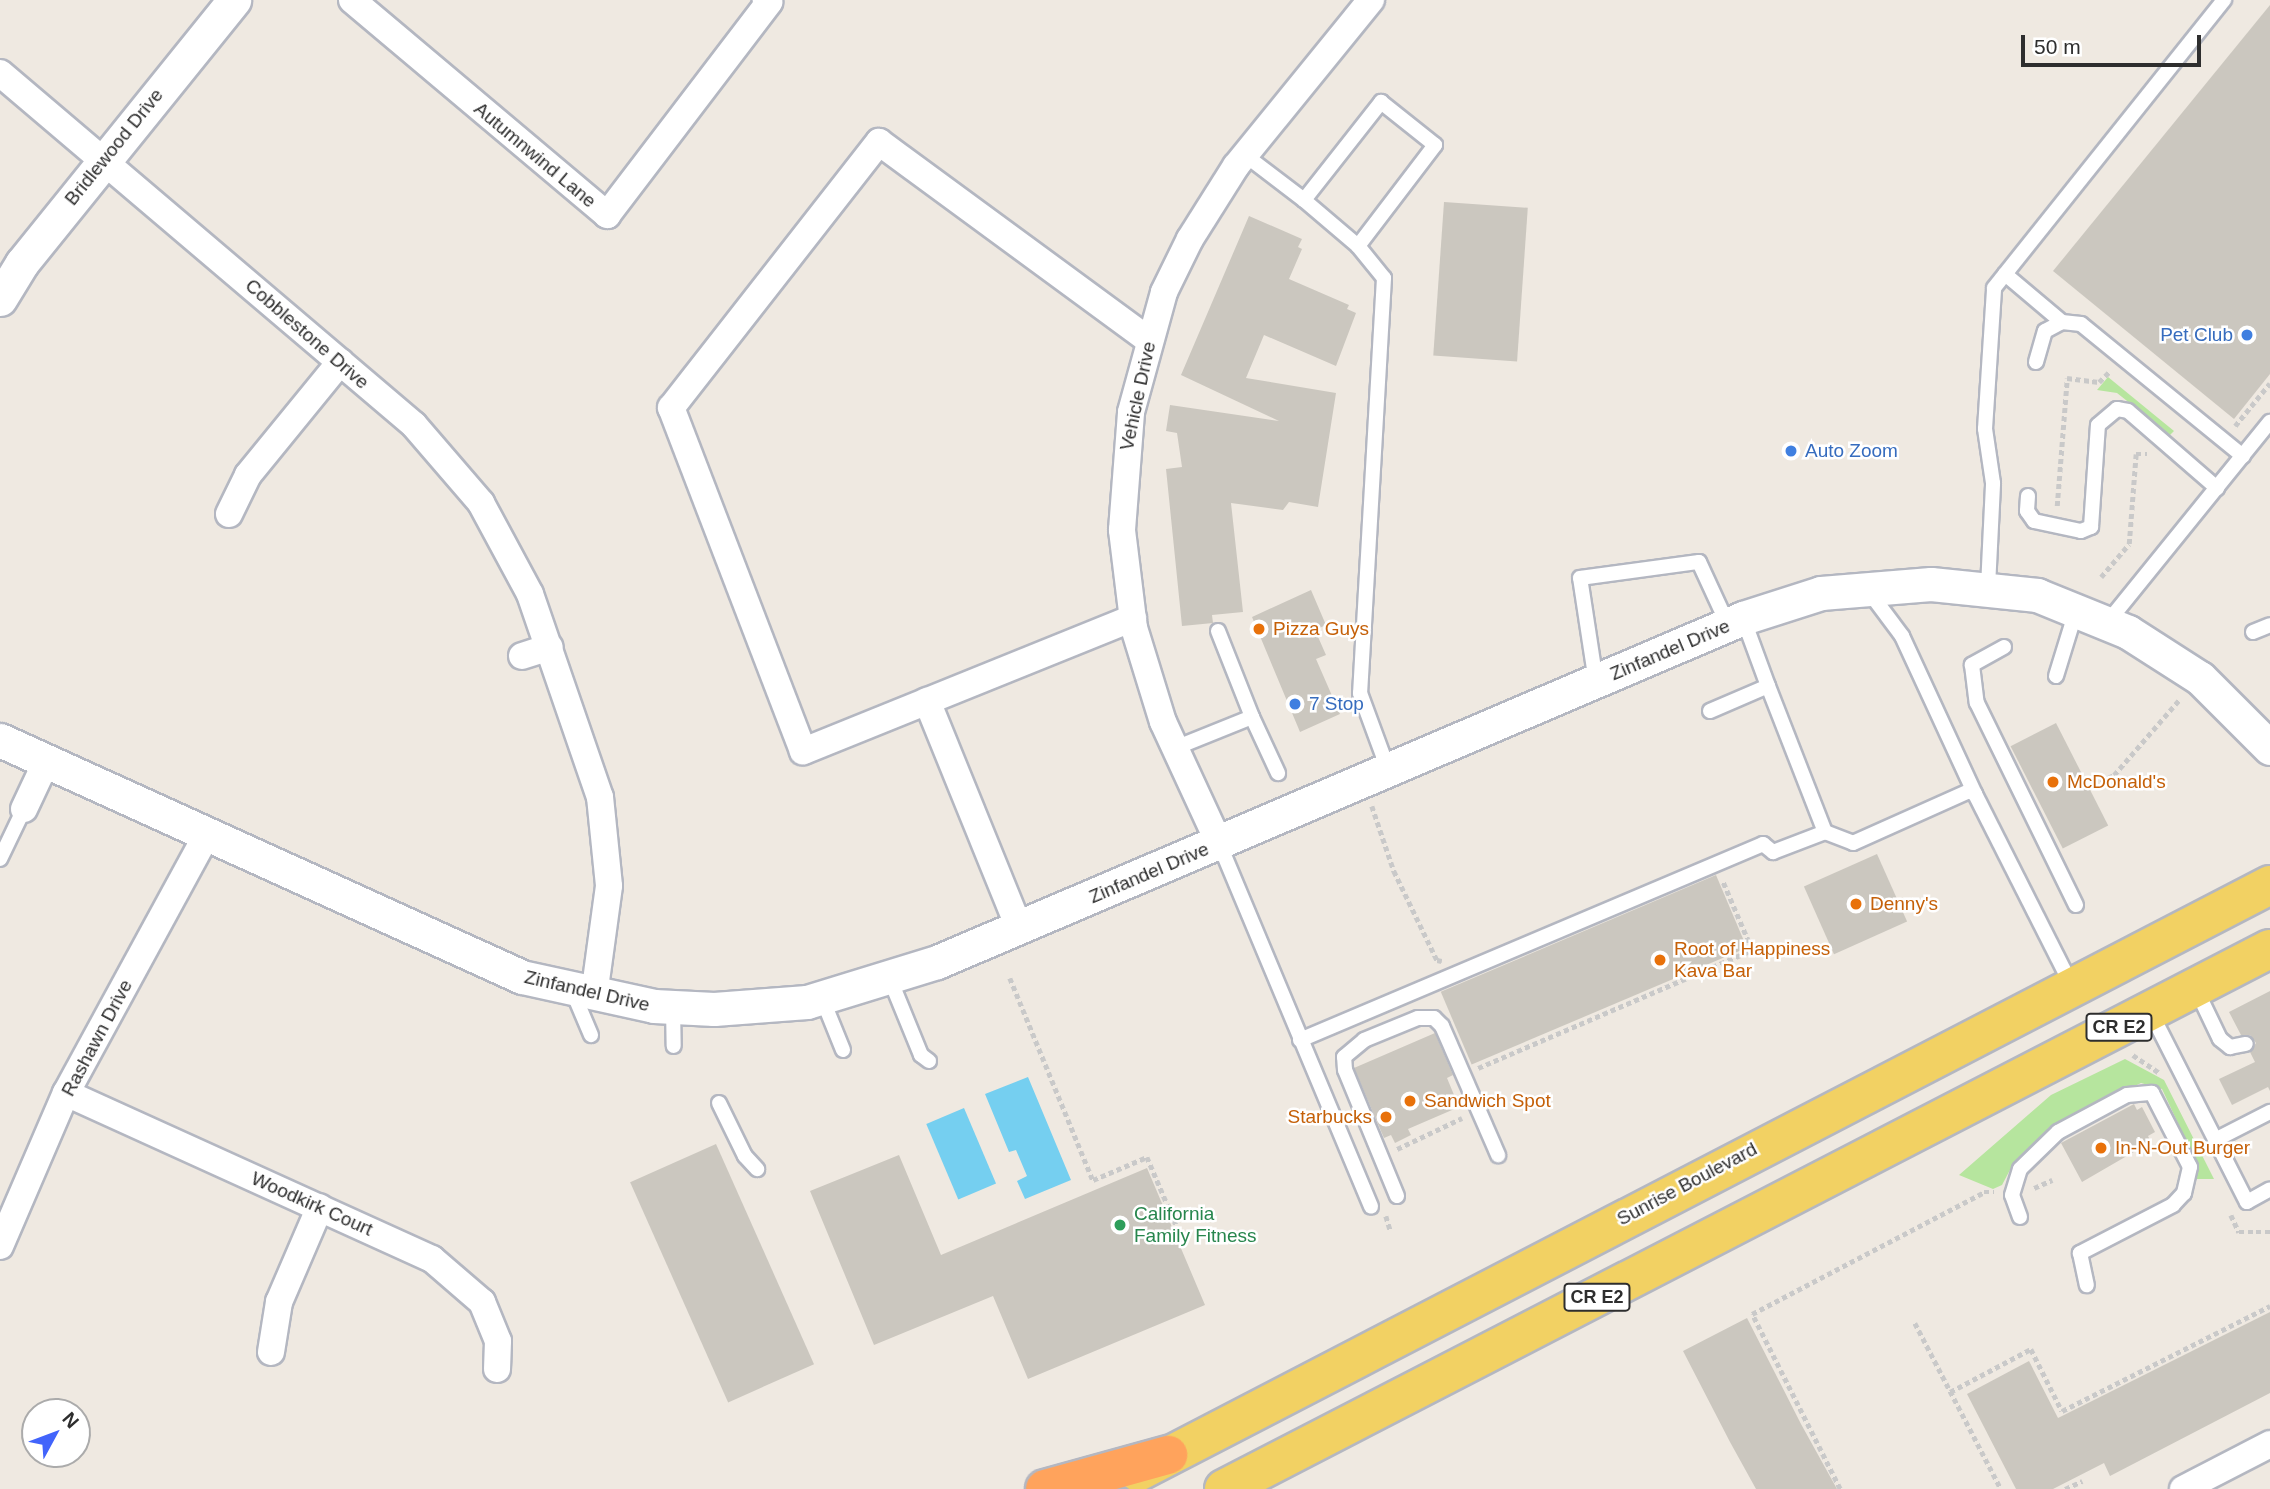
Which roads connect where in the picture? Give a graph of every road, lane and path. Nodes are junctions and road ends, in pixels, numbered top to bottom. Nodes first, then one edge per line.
1 (234, 0) edge
2 (352, 0) edge
3 (766, 0) edge
4 (1371, 0) edge
5 (2224, 0) edge
6 (0, 73) edge
7 (1245, 155) junction
8 (103, 158) junction
9 (1304, 200) junction
10 (1358, 246) junction
11 (2005, 274) junction
12 (0, 299) edge
13 (2062, 321) junction
14 (1149, 340) junction
15 (340, 362) junction
16 (2036, 362) dead end
17 (2270, 422) edge
18 (2167, 445) junction
19 (2242, 456) junction
20 (2217, 488) junction
21 (2028, 496) dead end
22 (229, 514) dead end
23 (2101, 577) dead end
24 (1865, 587) junction
25 (1988, 587) junction
26 (2076, 611) junction
27 (1133, 618) junction
28 (1735, 622) junction
29 (2107, 623) junction
30 (2270, 625) edge
31 (1218, 631) dead end
32 (2253, 632) dead end
33 (550, 647) junction
34 (2004, 648) dead end
35 (522, 656) dead end
36 (2056, 676) dead end
37 (1595, 682) junction
38 (1768, 686) junction
39 (2179, 700) dead end
40 (927, 701) junction
41 (1710, 710) dead end
42 (1252, 716) junction
43 (2264, 732) edge
44 (0, 740) edge
45 (1175, 748) junction
46 (46, 762) junction
47 (1389, 771) junction
48 (1278, 773) dead end
49 (2093, 786) dead end
50 (1975, 794) junction
51 (1371, 806) dead end
52 (24, 809) joint
53 (1825, 832) junction
54 (206, 836) junction
55 (1219, 844) junction
56 (0, 859) edge
57 (1709, 885) dead end
58 (2270, 885) edge
59 (2076, 905) dead end
60 (1019, 928) junction
61 (2270, 949) edge
62 (1469, 968) junction
63 (1010, 978) dead end
64 (890, 979) junction
65 (2072, 986) junction
66 (2195, 988) junction
67 (583, 993) junction
68 (822, 998) junction
69 (673, 1007) junction
70 (2150, 1011) junction
71 (591, 1035) dead end
72 (1300, 1040) junction
73 (2246, 1044) dead end
74 (674, 1046) dead end
75 (843, 1050) dead end
76 (929, 1061) dead end
77 (1472, 1092) junction
78 (66, 1093) junction
79 (719, 1103) dead end
80 (2270, 1112) edge
81 (2215, 1140) junction
82 (1498, 1155) dead end
83 (1381, 1157) junction
84 (757, 1169) dead end
85 (2052, 1180) dead end
86 (2270, 1189) edge
87 (2013, 1191) junction
88 (1397, 1196) dead end
89 (1376, 1205) joint
90 (320, 1207) junction
91 (2020, 1217) dead end
92 (1390, 1229) dead end
93 (1179, 1243) dead end
94 (0, 1246) edge
95 (2087, 1285) dead end
96 (2270, 1306) edge
97 (1915, 1323) dead end
98 (271, 1352) dead end
99 (497, 1369) dead end
100 (1951, 1392) junction
101 (2270, 1444) edge
102 (1168, 1455) junction
103 (2082, 1481) dead end
104 (1045, 1489) edge
105 (1107, 1489) edge
106 (1224, 1489) edge
107 (1840, 1489) edge
108 (2001, 1489) edge
109 (2065, 1489) edge
110 (2183, 1489) edge

1 - 8 street, Bridlewood Drive
2 - 3 street, Autumnwind Lane
4 - 7 street, Vehicle Drive
5 - 11 lane
6 - 8 street, Cobblestone Drive
7 - 9 lane
7 - 14 street, Vehicle Drive
8 - 12 street, Bridlewood Drive
8 - 15 street, Cobblestone Drive
9 - 10 lane
9 - 10 lane
10 - 47 lane
11 - 13 lane
11 - 25 lane
13 - 16 lane
13 - 19 lane
14 - 27 street, Vehicle Drive
14 - 40 street
15 - 22 street
15 - 33 street, Cobblestone Drive
17 - 19 lane
18 - 20 lane
18 - 21 lane
18 - 23 path
19 - 20 lane
20 - 29 lane
24 - 25 street, Zinfandel Drive
24 - 28 street, Zinfandel Drive
24 - 50 lane
25 - 26 street, Zinfandel Drive
26 - 29 street, Zinfandel Drive
26 - 36 lane
27 - 40 street
27 - 45 street, Vehicle Drive
28 - 37 street, Zinfandel Drive
28 - 37 lane
28 - 38 lane
29 - 43 street, Zinfandel Drive
30 - 32 lane
31 - 42 lane
33 - 35 street
33 - 67 street, Cobblestone Drive
34 - 59 lane
37 - 47 street, Zinfandel Drive
38 - 41 lane
38 - 53 lane
39 - 49 path
40 - 60 street
42 - 45 lane
42 - 48 lane
44 - 46 street, Zinfandel Drive
45 - 55 street, Vehicle Drive
46 - 52 street
46 - 54 street, Zinfandel Drive
47 - 55 street, Zinfandel Drive
50 - 53 lane
50 - 65 lane
51 - 62 path
52 - 56 lane
53 - 62 lane
54 - 67 street, Zinfandel Drive
54 - 78 street, Rashawn Drive
55 - 60 street, Zinfandel Drive
55 - 72 lane
57 - 77 path
58 - 65 main road, Sunrise Boulevard
60 - 64 street, Zinfandel Drive
61 - 66 main road, CR E2
62 - 72 lane
63 - 93 path
64 - 68 street, Zinfandel Drive
64 - 76 lane
65 - 102 main road, Sunrise Boulevard
66 - 70 main road, CR E2
66 - 73 lane
67 - 69 street, Zinfandel Drive
67 - 71 lane
68 - 69 street, Zinfandel Drive
68 - 75 lane
69 - 74 lane
70 - 81 lane
70 - 106 main road, CR E2
72 - 89 lane
77 - 82 lane
77 - 83 path
77 - 83 lane
78 - 90 street, Woodkirk Court
78 - 94 street, Rashawn Drive
79 - 84 lane
80 - 81 lane
81 - 86 lane
83 - 88 lane
85 - 87 path
87 - 91 lane
87 - 95 lane
87 - 107 path
89 - 92 path
90 - 98 street
90 - 99 street, Woodkirk Court
96 - 100 path
97 - 100 path
100 - 108 path
101 - 110 street
102 - 104 highway
102 - 105 main road, Sunrise Boulevard
103 - 109 path

